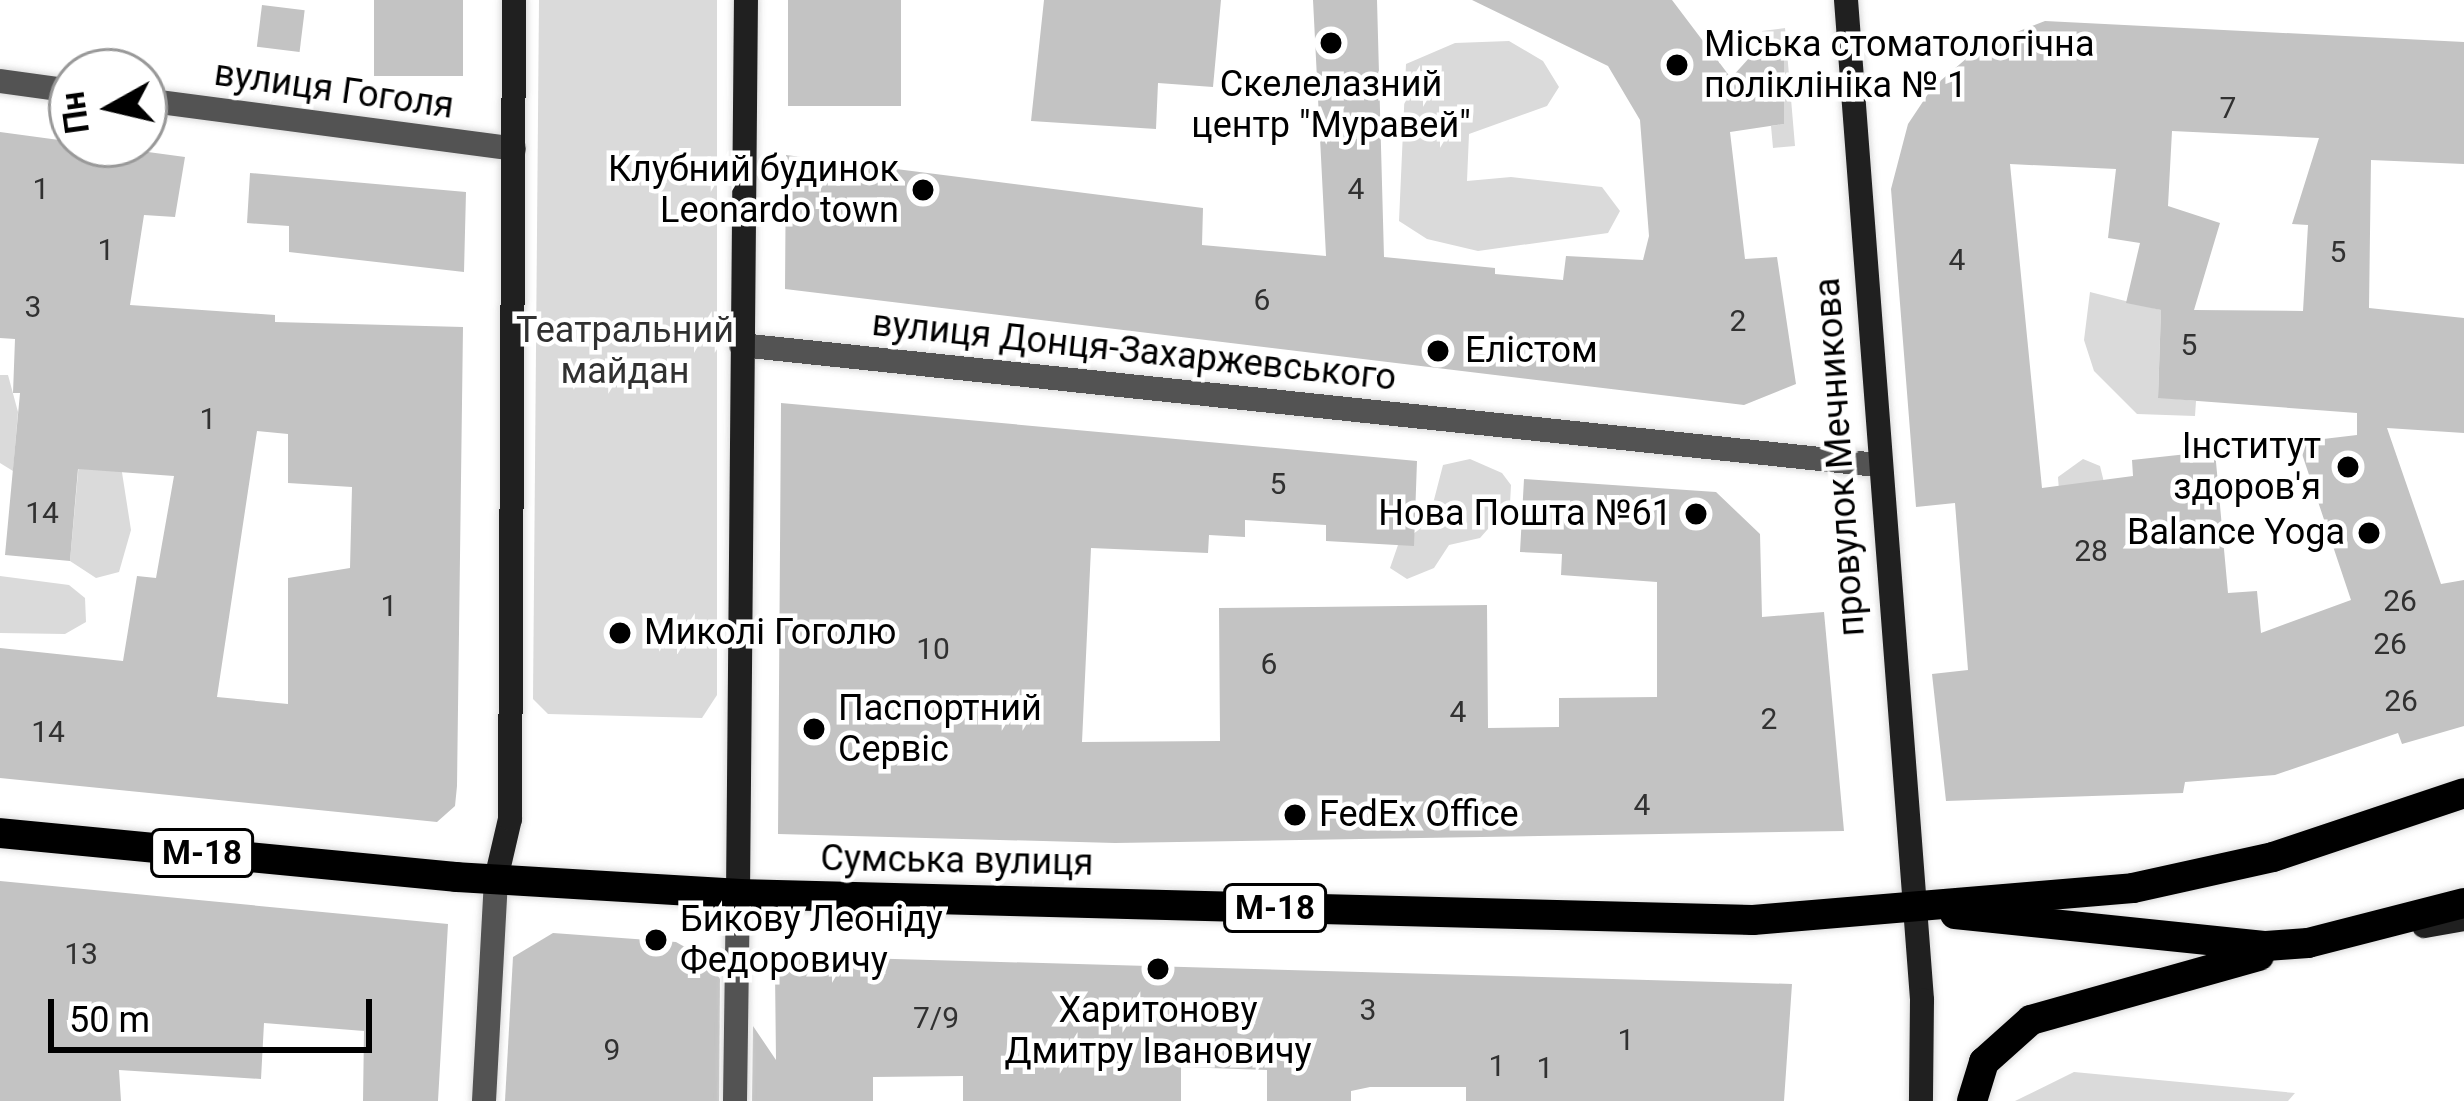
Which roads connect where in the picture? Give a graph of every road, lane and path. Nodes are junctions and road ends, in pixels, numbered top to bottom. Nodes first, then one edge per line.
1 (514, 0) edge
2 (746, 0) edge
3 (1846, 0) edge
4 (0, 81) edge
5 (48, 88) edge
6 (168, 103) edge
7 (514, 149) junction
8 (741, 345) junction
9 (1877, 465) junction
10 (2464, 793) edge
11 (0, 833) edge
12 (496, 879) junction
13 (738, 894) junction
14 (2464, 903) edge
15 (1914, 908) junction
16 (2464, 919) edge
17 (2308, 944) junction
18 (484, 1101) edge
19 (735, 1101) edge
20 (1921, 1101) edge
21 (1972, 1101) edge

1 - 7 street
2 - 8 street
3 - 9 street, провулок Мечникова
4 - 5 street
6 - 7 street, вулиця Гоголя
7 - 12 street
8 - 9 street, вулиця Донця-Захаржевського
8 - 13 street
9 - 15 street, провулок Мечникова
10 - 15 main road, М-18
11 - 12 main road, Сумська вулиця / М-18
12 - 13 main road, Сумська вулиця / М-18
12 - 18 street
13 - 15 main road, Сумська вулиця / М-18
13 - 19 street
14 - 17 main road, М-18
15 - 17 main road, М-18
15 - 20 street, провулок Мечникова
16 - 17 street
17 - 21 main road

